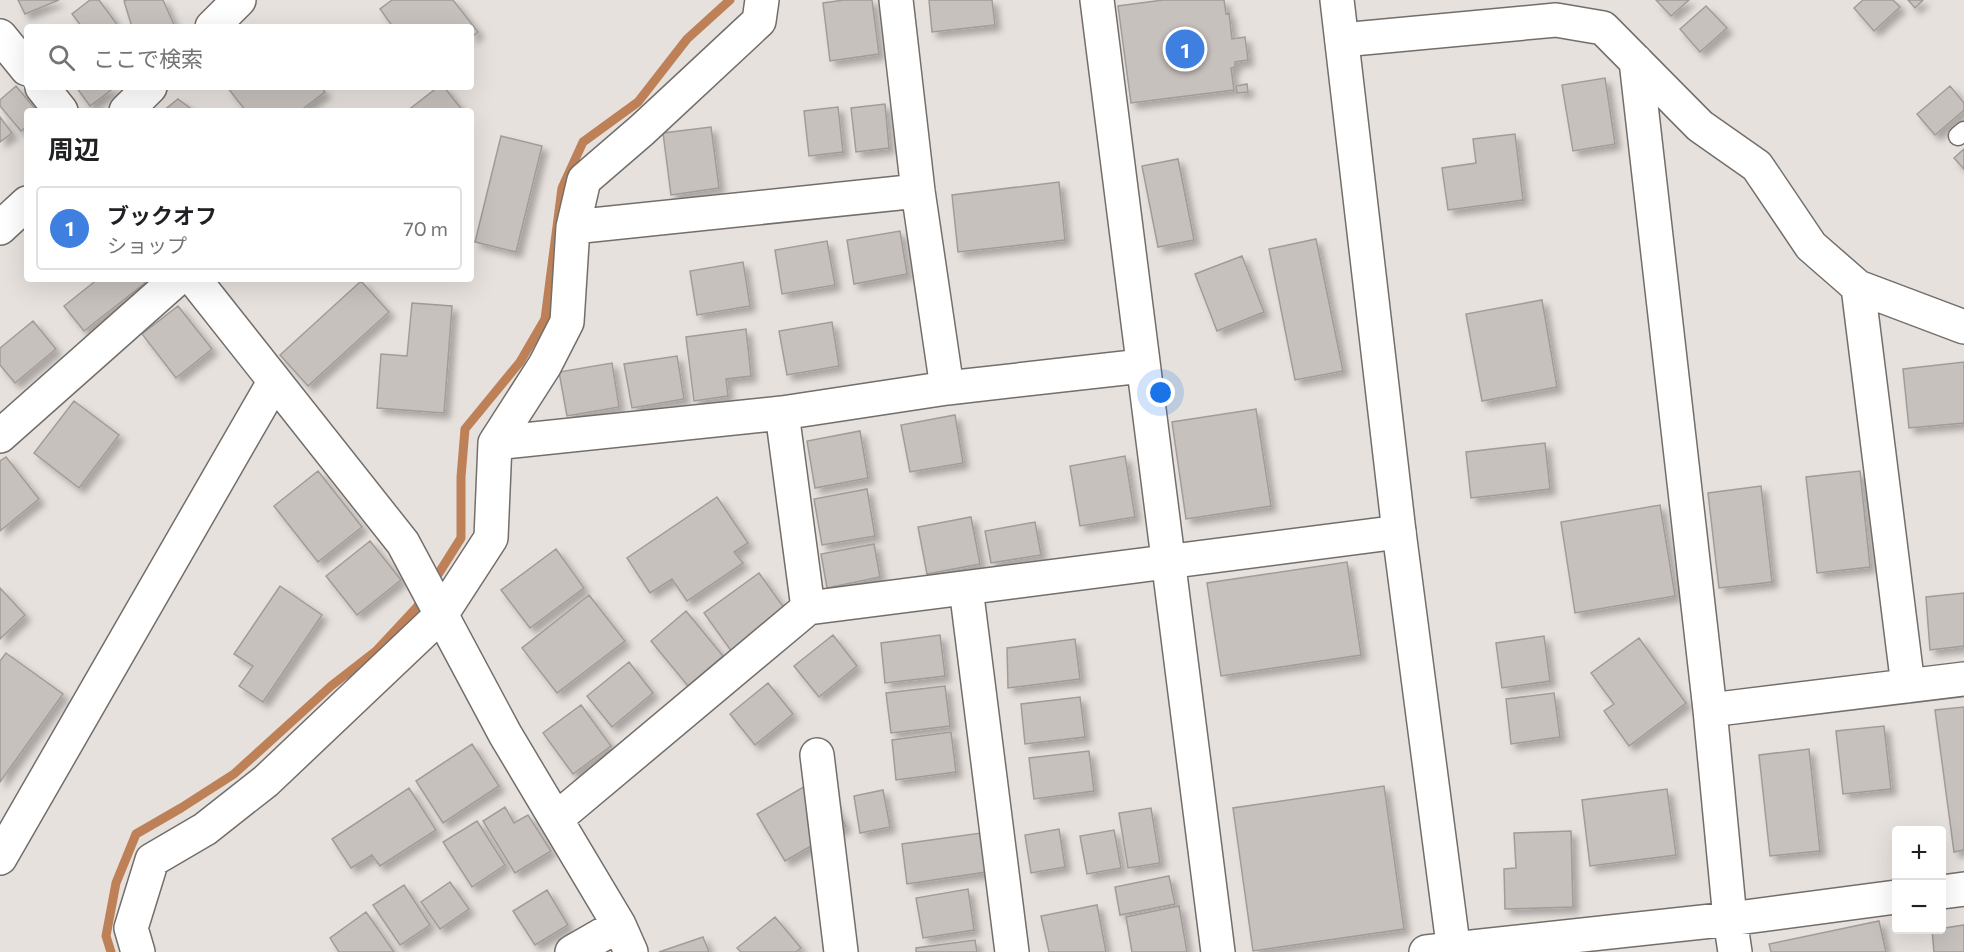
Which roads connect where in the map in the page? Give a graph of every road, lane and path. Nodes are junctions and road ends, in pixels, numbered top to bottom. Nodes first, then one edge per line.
1 (239, 0) edge
2 (762, 0) edge
3 (896, 0) edge
4 (1097, 0) edge
5 (1337, 0) edge
6 (215, 24) edge
7 (0, 36) edge
8 (1342, 40) junction
9 (1636, 61) junction
10 (24, 65) edge
11 (44, 90) edge
12 (147, 90) edge
13 (60, 108) edge
14 (129, 108) edge
15 (918, 191) junction
16 (24, 207) edge
17 (573, 227) junction
18 (0, 228) edge
19 (174, 282) edge
20 (196, 282) edge
21 (1858, 286) junction
22 (1964, 327) edge
23 (1142, 366) junction
24 (274, 382) junction
25 (947, 388) junction
26 (783, 413) junction
27 (0, 436) edge
28 (495, 443) junction
29 (1399, 532) junction
30 (1169, 562) junction
31 (966, 588) junction
32 (808, 608) junction
33 (437, 609) junction
34 (1964, 679) edge
35 (1908, 686) junction
36 (1710, 710) junction
37 (817, 755) dead end
38 (556, 819) junction
39 (0, 858) edge
40 (1964, 889) edge
41 (1946, 891) edge
42 (1892, 898) edge
43 (1730, 919) junction
44 (625, 938) edge
45 (1444, 951) edge
46 (138, 952) edge
47 (572, 952) edge
48 (840, 952) edge
49 (1012, 952) edge
50 (1218, 952) edge
51 (1735, 952) edge

1 - 6 street
2 - 17 street
3 - 15 street
4 - 23 street
5 - 8 street
7 - 10 street
8 - 9 street
8 - 29 street
9 - 21 street
9 - 36 street
11 - 13 street
12 - 14 street
15 - 17 street
15 - 25 street
16 - 18 street
17 - 28 street
19 - 27 street
20 - 24 street
21 - 22 street
21 - 35 street
23 - 25 street
23 - 30 street
24 - 33 street
24 - 39 street
25 - 26 street
26 - 28 street
26 - 32 street
28 - 33 street
29 - 30 street
29 - 45 street
30 - 31 street
30 - 50 street
31 - 32 street
31 - 49 street
32 - 38 street
33 - 38 street
33 - 46 street
34 - 35 street
35 - 36 street
36 - 43 street
37 - 48 street
38 - 44 street
40 - 41 street
42 - 43 street
43 - 45 street
43 - 51 street
44 - 47 street

